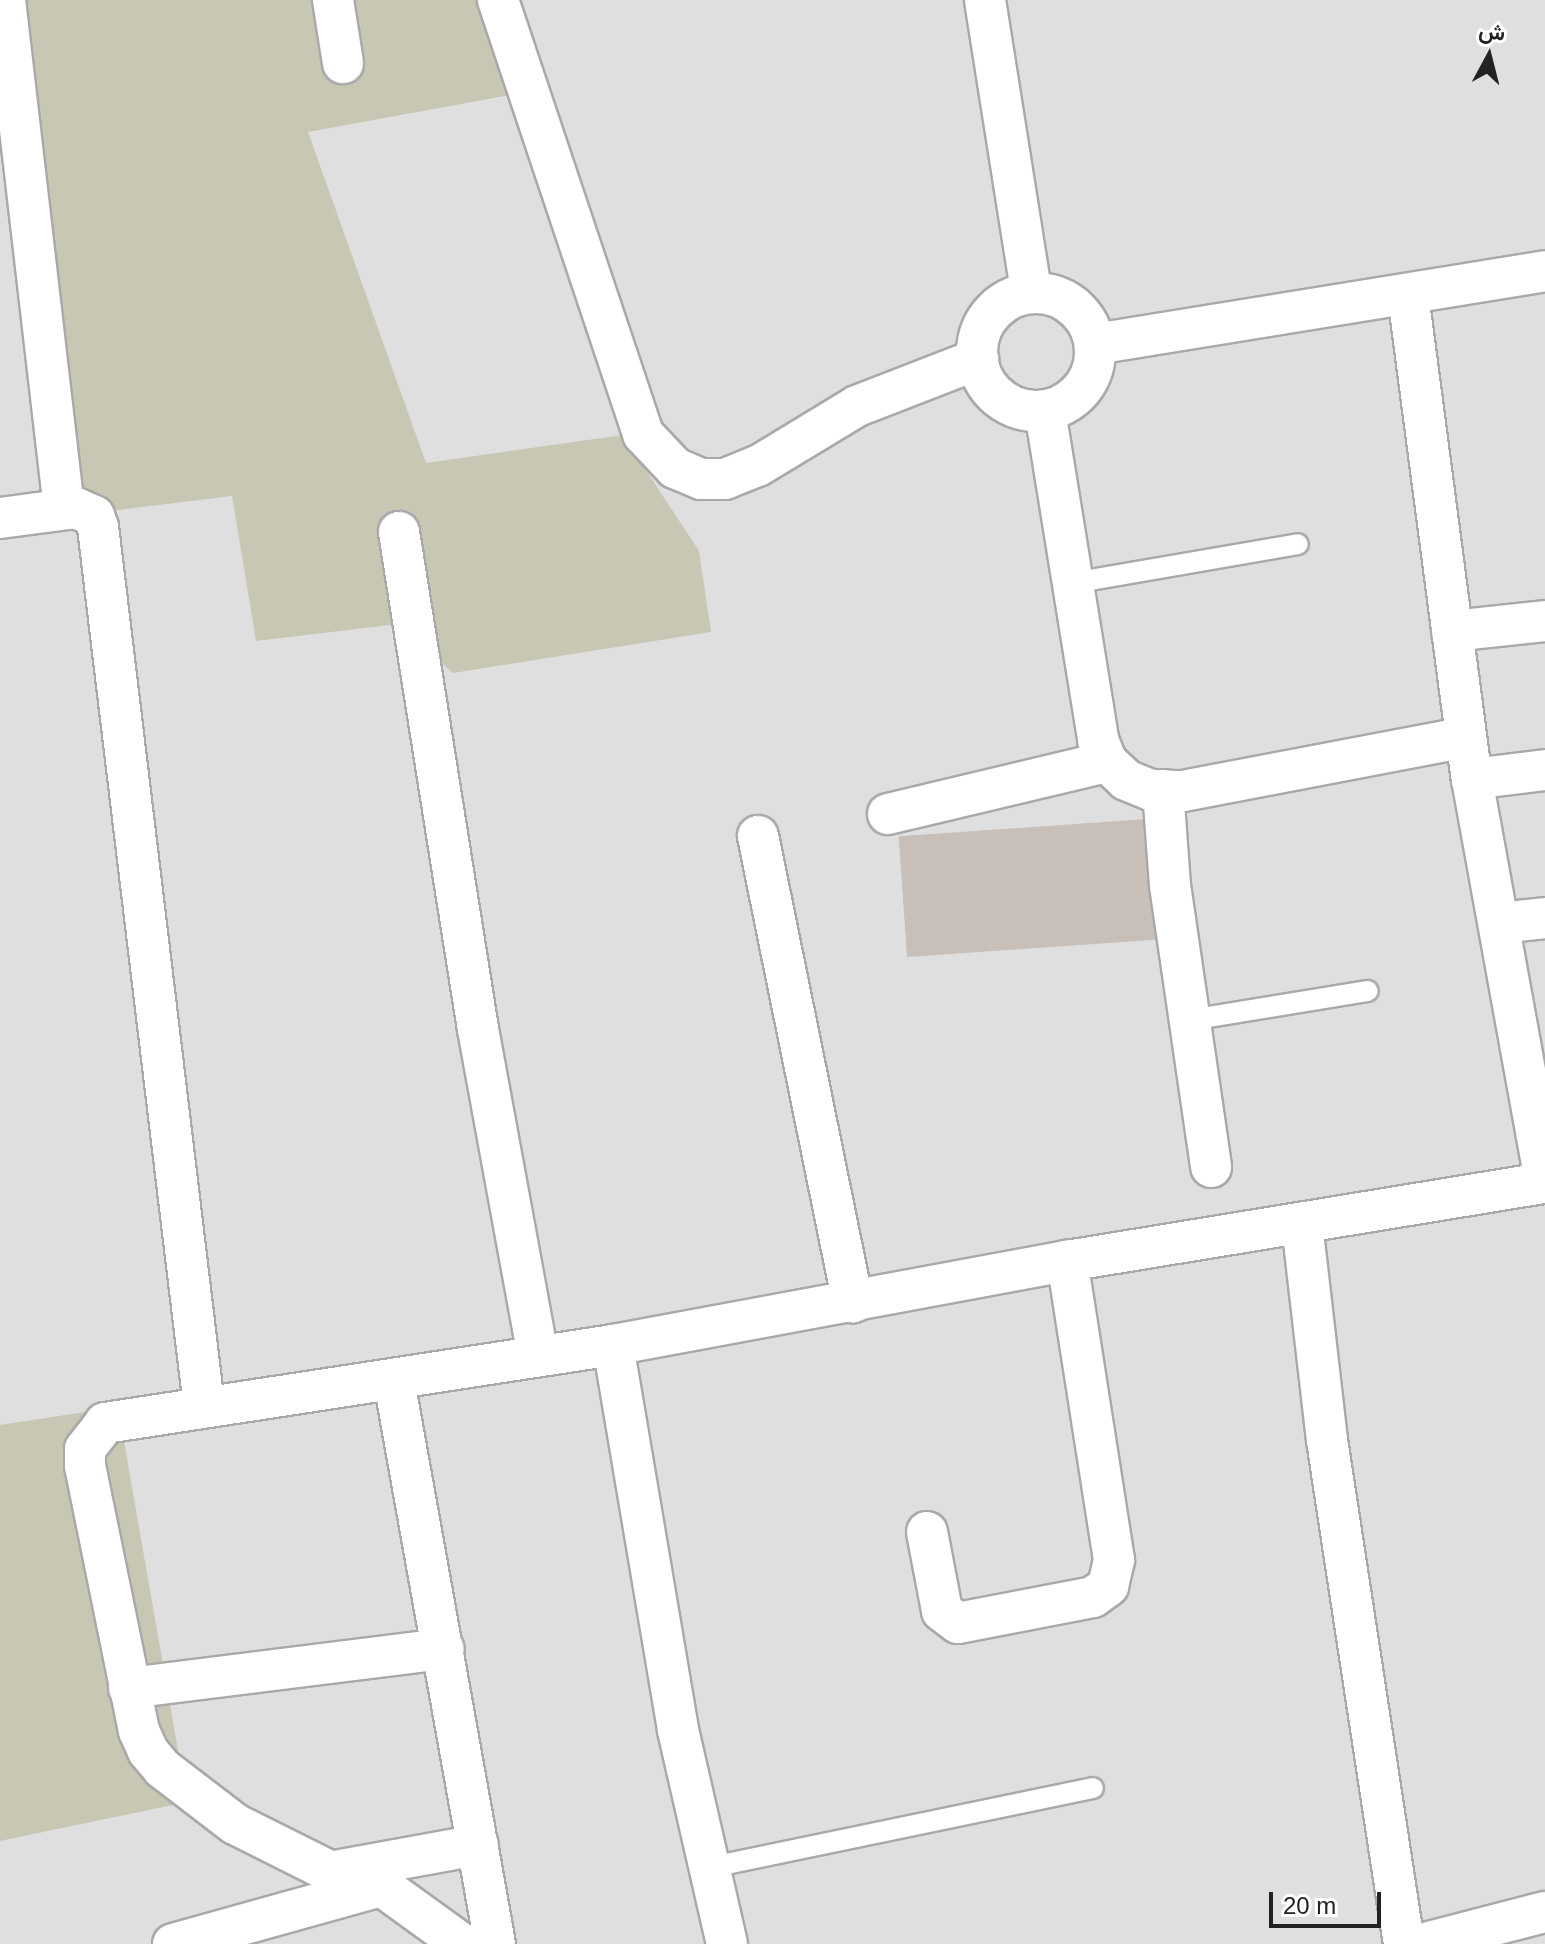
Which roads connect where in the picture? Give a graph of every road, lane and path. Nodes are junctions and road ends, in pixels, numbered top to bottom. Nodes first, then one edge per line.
1 (333, 0) edge
2 (498, 0) edge
3 (985, 0) edge
4 (3, 4) edge
5 (343, 63) dead end
6 (16, 242) edge
7 (1545, 271) edge
8 (1031, 292) junction
9 (1408, 295) junction
10 (1095, 344) junction
11 (978, 359) junction
12 (1045, 411) junction
13 (64, 508) junction
14 (0, 518) edge
15 (399, 532) dead end
16 (1298, 544) dead end
17 (1073, 583) junction
18 (1545, 621) edge
19 (1452, 631) junction
20 (1466, 737) junction
21 (1107, 762) junction
22 (1545, 770) edge
23 (1472, 779) junction
24 (1163, 790) junction
25 (888, 814) dead end
26 (758, 836) dead end
27 (1545, 918) edge
28 (1499, 923) junction
29 (1368, 991) dead end
30 (1190, 1020) junction
31 (1211, 1167) dead end
32 (1545, 1181) edge
33 (1302, 1224) junction
34 (1067, 1261) junction
35 (853, 1302) junction
36 (613, 1345) junction
37 (538, 1356) junction
38 (394, 1381) junction
39 (204, 1405) junction
40 (927, 1532) dead end
41 (444, 1649) junction
42 (129, 1688) junction
43 (1093, 1788) dead end
44 (478, 1845) junction
45 (707, 1868) junction
46 (331, 1872) junction
47 (382, 1886) junction
48 (1545, 1912) edge
49 (717, 1942) edge
50 (173, 1944) edge
51 (462, 1944) edge
52 (495, 1944) edge
53 (1404, 1944) edge
54 (1421, 1944) edge

1 - 5 street
2 - 11 street
3 - 8 street
4 - 6 street
6 - 13 street
7 - 9 street
8 - 10 street
8 - 11 street
9 - 10 street
9 - 19 street
10 - 12 street
11 - 12 street
12 - 17 street
13 - 14 street
13 - 39 street
15 - 37 street
16 - 17 lane
17 - 21 street
18 - 19 street
19 - 20 street
20 - 23 street
20 - 24 street
21 - 24 street
21 - 25 street
22 - 23 street
23 - 28 street
24 - 30 street
26 - 35 street
27 - 28 street
28 - 32 street
29 - 30 lane
30 - 31 street
32 - 33 street
33 - 34 street
33 - 53 street
34 - 35 street
34 - 40 street
35 - 36 street
36 - 37 street
36 - 45 street
37 - 38 street
38 - 39 street
38 - 41 street
39 - 42 street
41 - 42 street
41 - 44 street
42 - 46 street
43 - 45 lane
44 - 46 street
44 - 52 street
45 - 49 street
46 - 47 street
47 - 50 street
47 - 51 street
48 - 54 street

